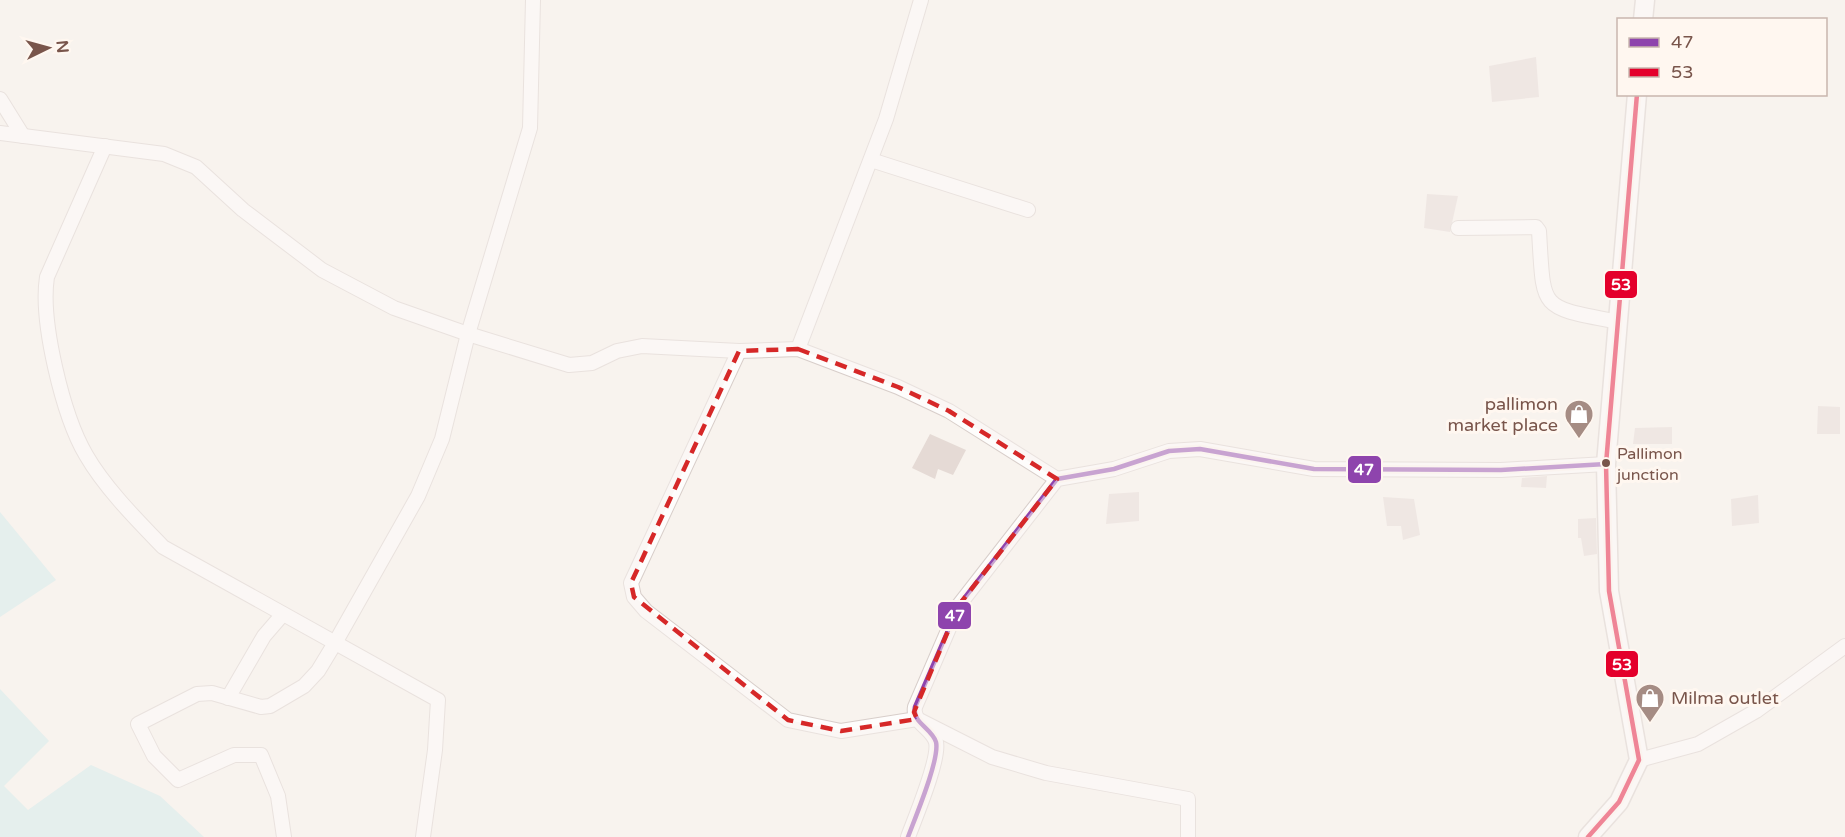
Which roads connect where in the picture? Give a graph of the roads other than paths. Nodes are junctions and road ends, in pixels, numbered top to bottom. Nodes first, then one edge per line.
1 (533, 0) edge
2 (921, 0) edge
3 (1645, 0) edge
4 (1643, 18) edge
5 (1637, 96) edge
6 (0, 99) edge
7 (0, 133) edge
8 (23, 136) junction
9 (105, 146) junction
10 (871, 160) junction
11 (1028, 210) dead end
12 (1458, 228) dead end
13 (1618, 322) junction
14 (468, 334) junction
15 (798, 349) junction
16 (739, 351) junction
17 (1606, 464) junction
18 (1057, 479) junction
19 (283, 614) junction
20 (336, 643) junction
21 (1845, 646) edge
22 (228, 698) junction
23 (917, 719) junction
24 (1639, 760) junction
25 (284, 837) edge
26 (423, 837) edge
27 (908, 837) edge
28 (1188, 837) edge
29 (1588, 837) edge

1 - 14 street
2 - 10 street
3 - 4 street
5 - 13 street
6 - 8 street
7 - 8 street
8 - 9 street
9 - 14 street
9 - 19 street
10 - 11 street
10 - 15 street
12 - 13 street
13 - 17 street
14 - 16 street
14 - 20 street
15 - 16 street
15 - 18 street
16 - 23 street
17 - 18 street
17 - 24 street
18 - 23 street
19 - 20 street
19 - 22 street
20 - 22 street
20 - 26 street
21 - 24 street
22 - 25 street
23 - 27 street
23 - 28 street
24 - 29 street

